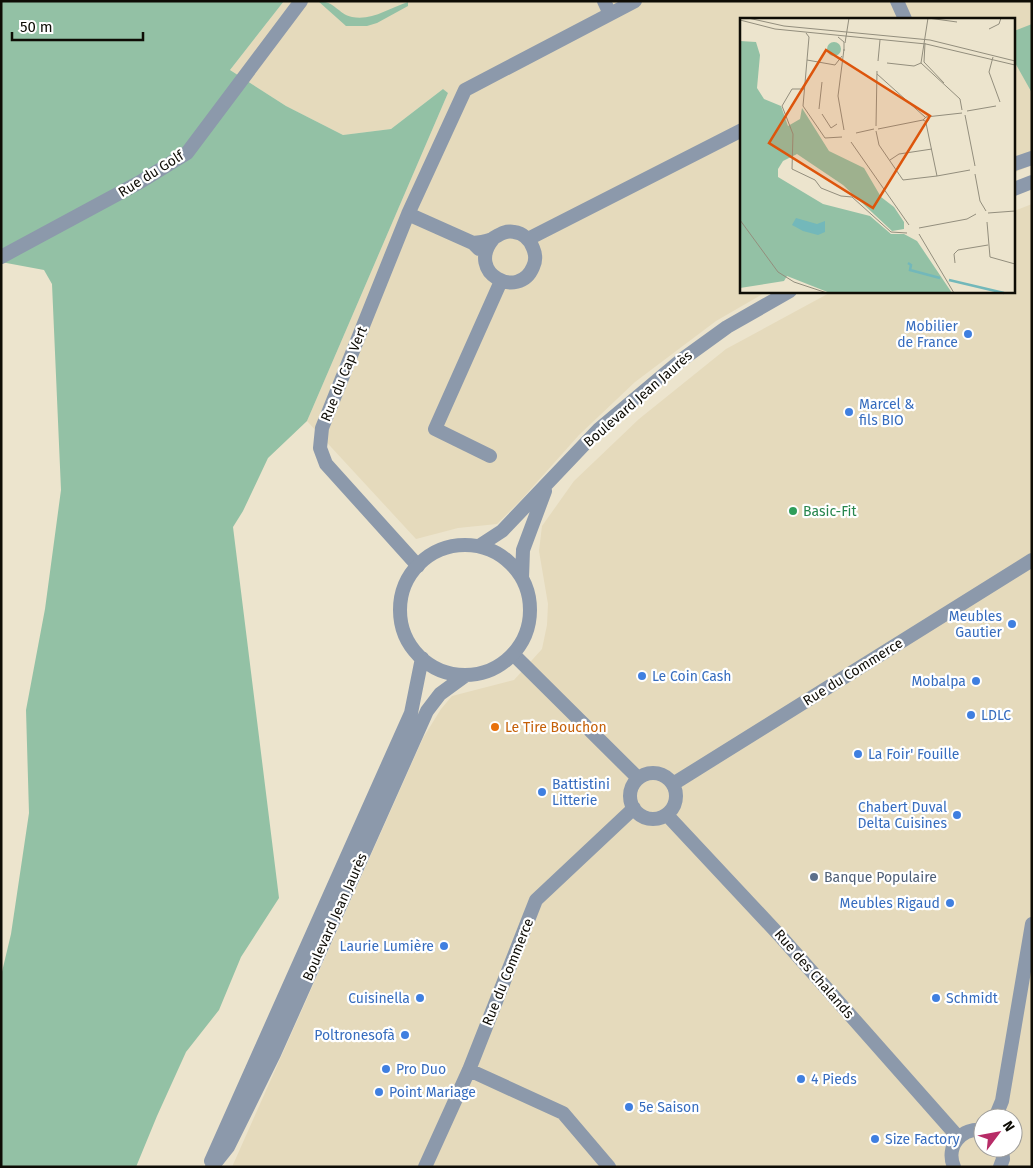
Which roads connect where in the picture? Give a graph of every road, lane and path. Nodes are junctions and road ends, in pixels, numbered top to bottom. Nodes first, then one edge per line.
1 (301, 1) edge
2 (635, 1) edge
3 (898, 1) edge
4 (607, 7) edge
5 (905, 18) edge
6 (740, 131) edge
7 (1032, 158) edge
8 (1016, 163) edge
9 (1032, 182) edge
10 (1016, 188) edge
11 (408, 214) junction
12 (492, 239) junction
13 (528, 239) junction
14 (473, 243) junction
15 (1, 257) edge
16 (485, 260) junction
17 (501, 281) junction
18 (788, 292) edge
19 (490, 456) dead end
20 (548, 483) junction
21 (480, 546) junction
22 (1032, 560) edge
23 (418, 566) junction
24 (522, 578) junction
25 (513, 654) junction
26 (422, 658) junction
27 (466, 675) junction
28 (638, 778) junction
29 (673, 784) junction
30 (634, 808) junction
31 (667, 815) junction
32 (1032, 924) edge
33 (469, 1070) junction
34 (999, 1108) edge
35 (973, 1129) edge
36 (958, 1137) junction
37 (210, 1167) edge
38 (425, 1167) edge
39 (609, 1167) edge
40 (954, 1167) edge

1 - 15 street, Rue du Golf
2 - 4 street, Rue du Cap Vert
3 - 5 street
4 - 11 street, Rue du Cap Vert
6 - 13 street
7 - 8 street
9 - 10 street
11 - 14 street
11 - 23 street, Rue du Cap Vert
12 - 13 street
12 - 14 street
12 - 16 street
13 - 17 street
14 - 16 street
16 - 17 street
17 - 19 street
18 - 20 street, Boulevard Jean Jaurès
20 - 21 street, Boulevard Jean Jaurès
20 - 24 street
21 - 23 street
21 - 24 street
22 - 29 street, Rue du Commerce
23 - 26 street
24 - 25 street
25 - 27 street
25 - 28 street
26 - 27 street
26 - 37 street, Boulevard Jean Jaurès
27 - 37 street, Boulevard Jean Jaurès
28 - 29 street
28 - 30 street
29 - 31 street
30 - 31 street
30 - 33 street, Rue du Commerce
31 - 36 street, Rue des Chalands
32 - 34 street
33 - 38 street, Rue du Commerce
33 - 39 street
35 - 36 street
36 - 40 street

